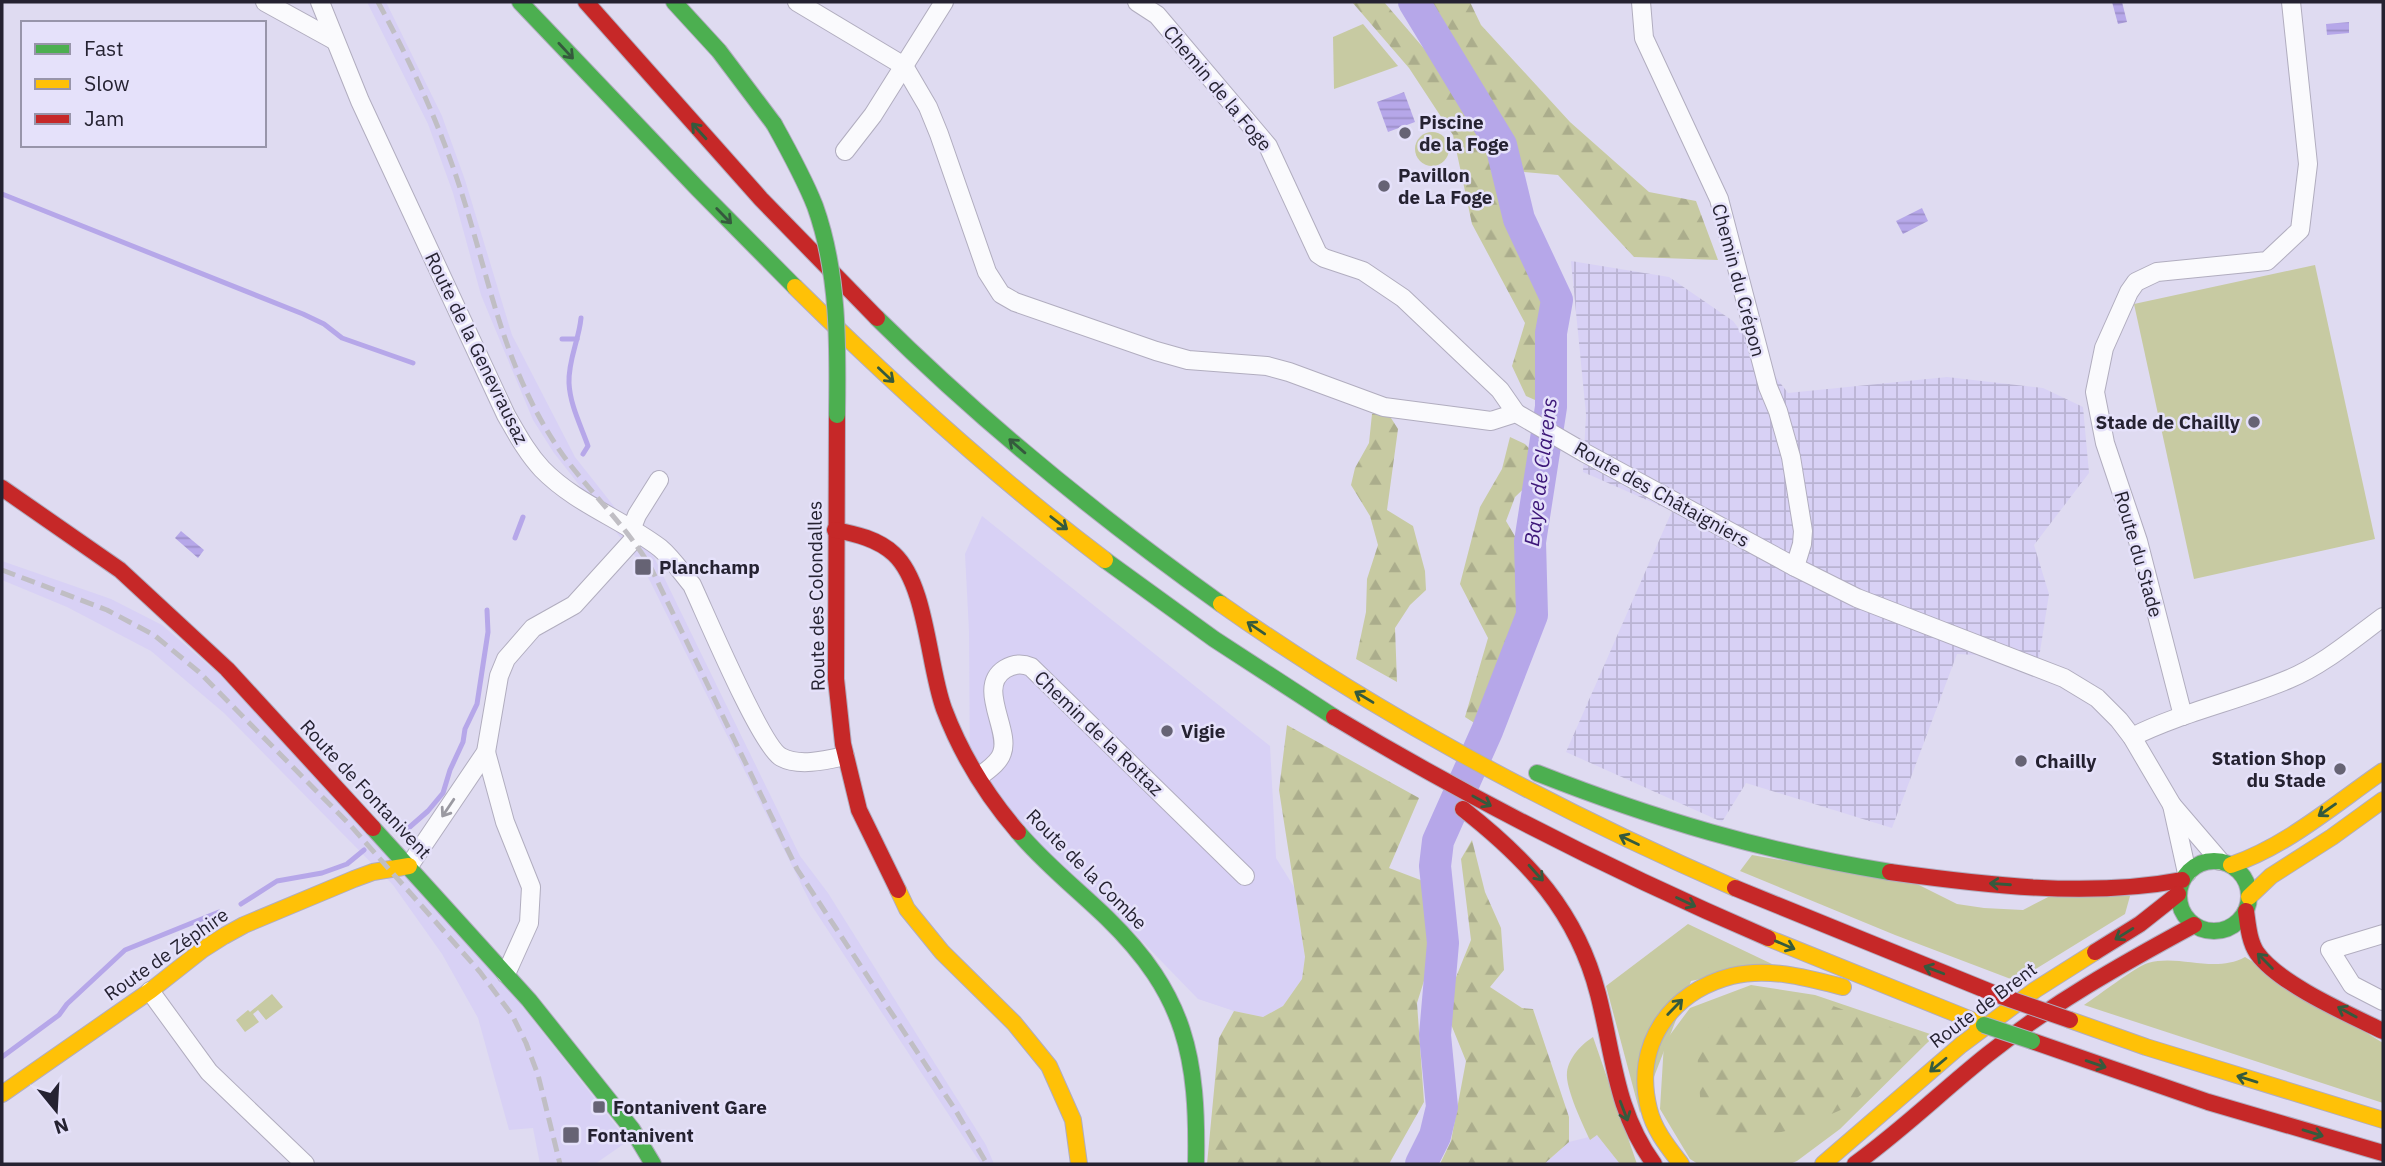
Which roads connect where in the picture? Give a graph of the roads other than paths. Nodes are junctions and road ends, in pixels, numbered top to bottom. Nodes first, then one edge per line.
1 (265, 2) edge
2 (320, 2) edge
3 (520, 2) edge
4 (586, 2) edge
5 (674, 2) edge
6 (797, 2) edge
7 (944, 2) edge
8 (1138, 2) edge
9 (1641, 2) edge
10 (2291, 2) edge
11 (334, 40) junction
12 (904, 65) junction
13 (845, 151) dead end
14 (1523, 416) junction
15 (659, 480) dead end
16 (2, 488) edge
17 (835, 530) junction
18 (634, 531) junction
19 (1795, 567) junction
20 (2383, 617) edge
21 (1392, 713) junction
22 (2183, 716) junction
23 (1369, 737) junction
24 (2132, 737) junction
25 (486, 751) junction
26 (845, 756) junction
27 (2383, 771) edge
28 (979, 777) junction
29 (2383, 800) edge
30 (2172, 805) junction
31 (2226, 863) junction
32 (409, 866) junction
33 (1245, 876) dead end
34 (2182, 882) junction
35 (2248, 904) junction
36 (2194, 925) junction
37 (2383, 934) edge
38 (506, 974) junction
39 (149, 991) junction
40 (2383, 1001) edge
41 (1972, 1021) junction
42 (2383, 1031) edge
43 (2, 1094) edge
44 (2383, 1120) edge
45 (2383, 1153) edge
46 (305, 1164) edge
47 (653, 1164) edge
48 (1079, 1164) edge
49 (1196, 1164) edge
50 (1654, 1164) edge
51 (1681, 1164) edge
52 (1823, 1164) edge
53 (1854, 1164) edge

1 - 11 street
2 - 11 street, Route de la Genevrausaz
3 -> 23 main road
21 -> 4 main road
5 - 17 main road, Route des Colondalles, bridge
6 - 12 street
7 - 12 street
8 - 14 street, Chemin de la Foge
9 - 19 street, Chemin du Crépon
10 - 22 street, Route du Stade
11 - 18 street, Route de la Genevrausaz
12 - 13 street
12 - 14 street
14 - 19 street, Route des Châtaigniers
15 - 18 street
16 - 32 main road, Route de Fontanivent
17 - 26 main road, Route des Colondalles
17 - 28 main road, Route de la Combe
18 - 25 street
18 - 26 street, Route de la Genevrausaz
19 - 24 street, Route des Châtaigniers
20 - 22 street
34 -> 21 main road
44 -> 21 main road, bridge
22 - 24 street
23 -> 41 main road
23 -> 50 main road
24 - 30 street, Route des Châtaigniers
25 -> 32 street
25 - 38 street
26 - 48 main road, Route des Colondalles
27 -> 31 main road
28 - 33 street, Chemin de la Rottaz
28 - 49 main road, Route de la Combe
29 - 35 main road
30 - 31 street, Route des Châtaigniers
30 - 34 street, Route des Châtaigniers
31 - 34 main road
31 - 35 main road
32 - 38 main road, Route de Fontanivent
32 - 39 main road, Route de Zéphire
34 - 36 main road
34 -> 52 main road, Route de Brent
35 - 36 main road
42 -> 35 main road
36 - 53 main road
37 - 40 street
38 - 47 main road, Route de Fontanivent
39 - 43 main road, Route de Zéphire
39 - 46 street
41 -> 45 main road, bridge
51 -> 41 main road

